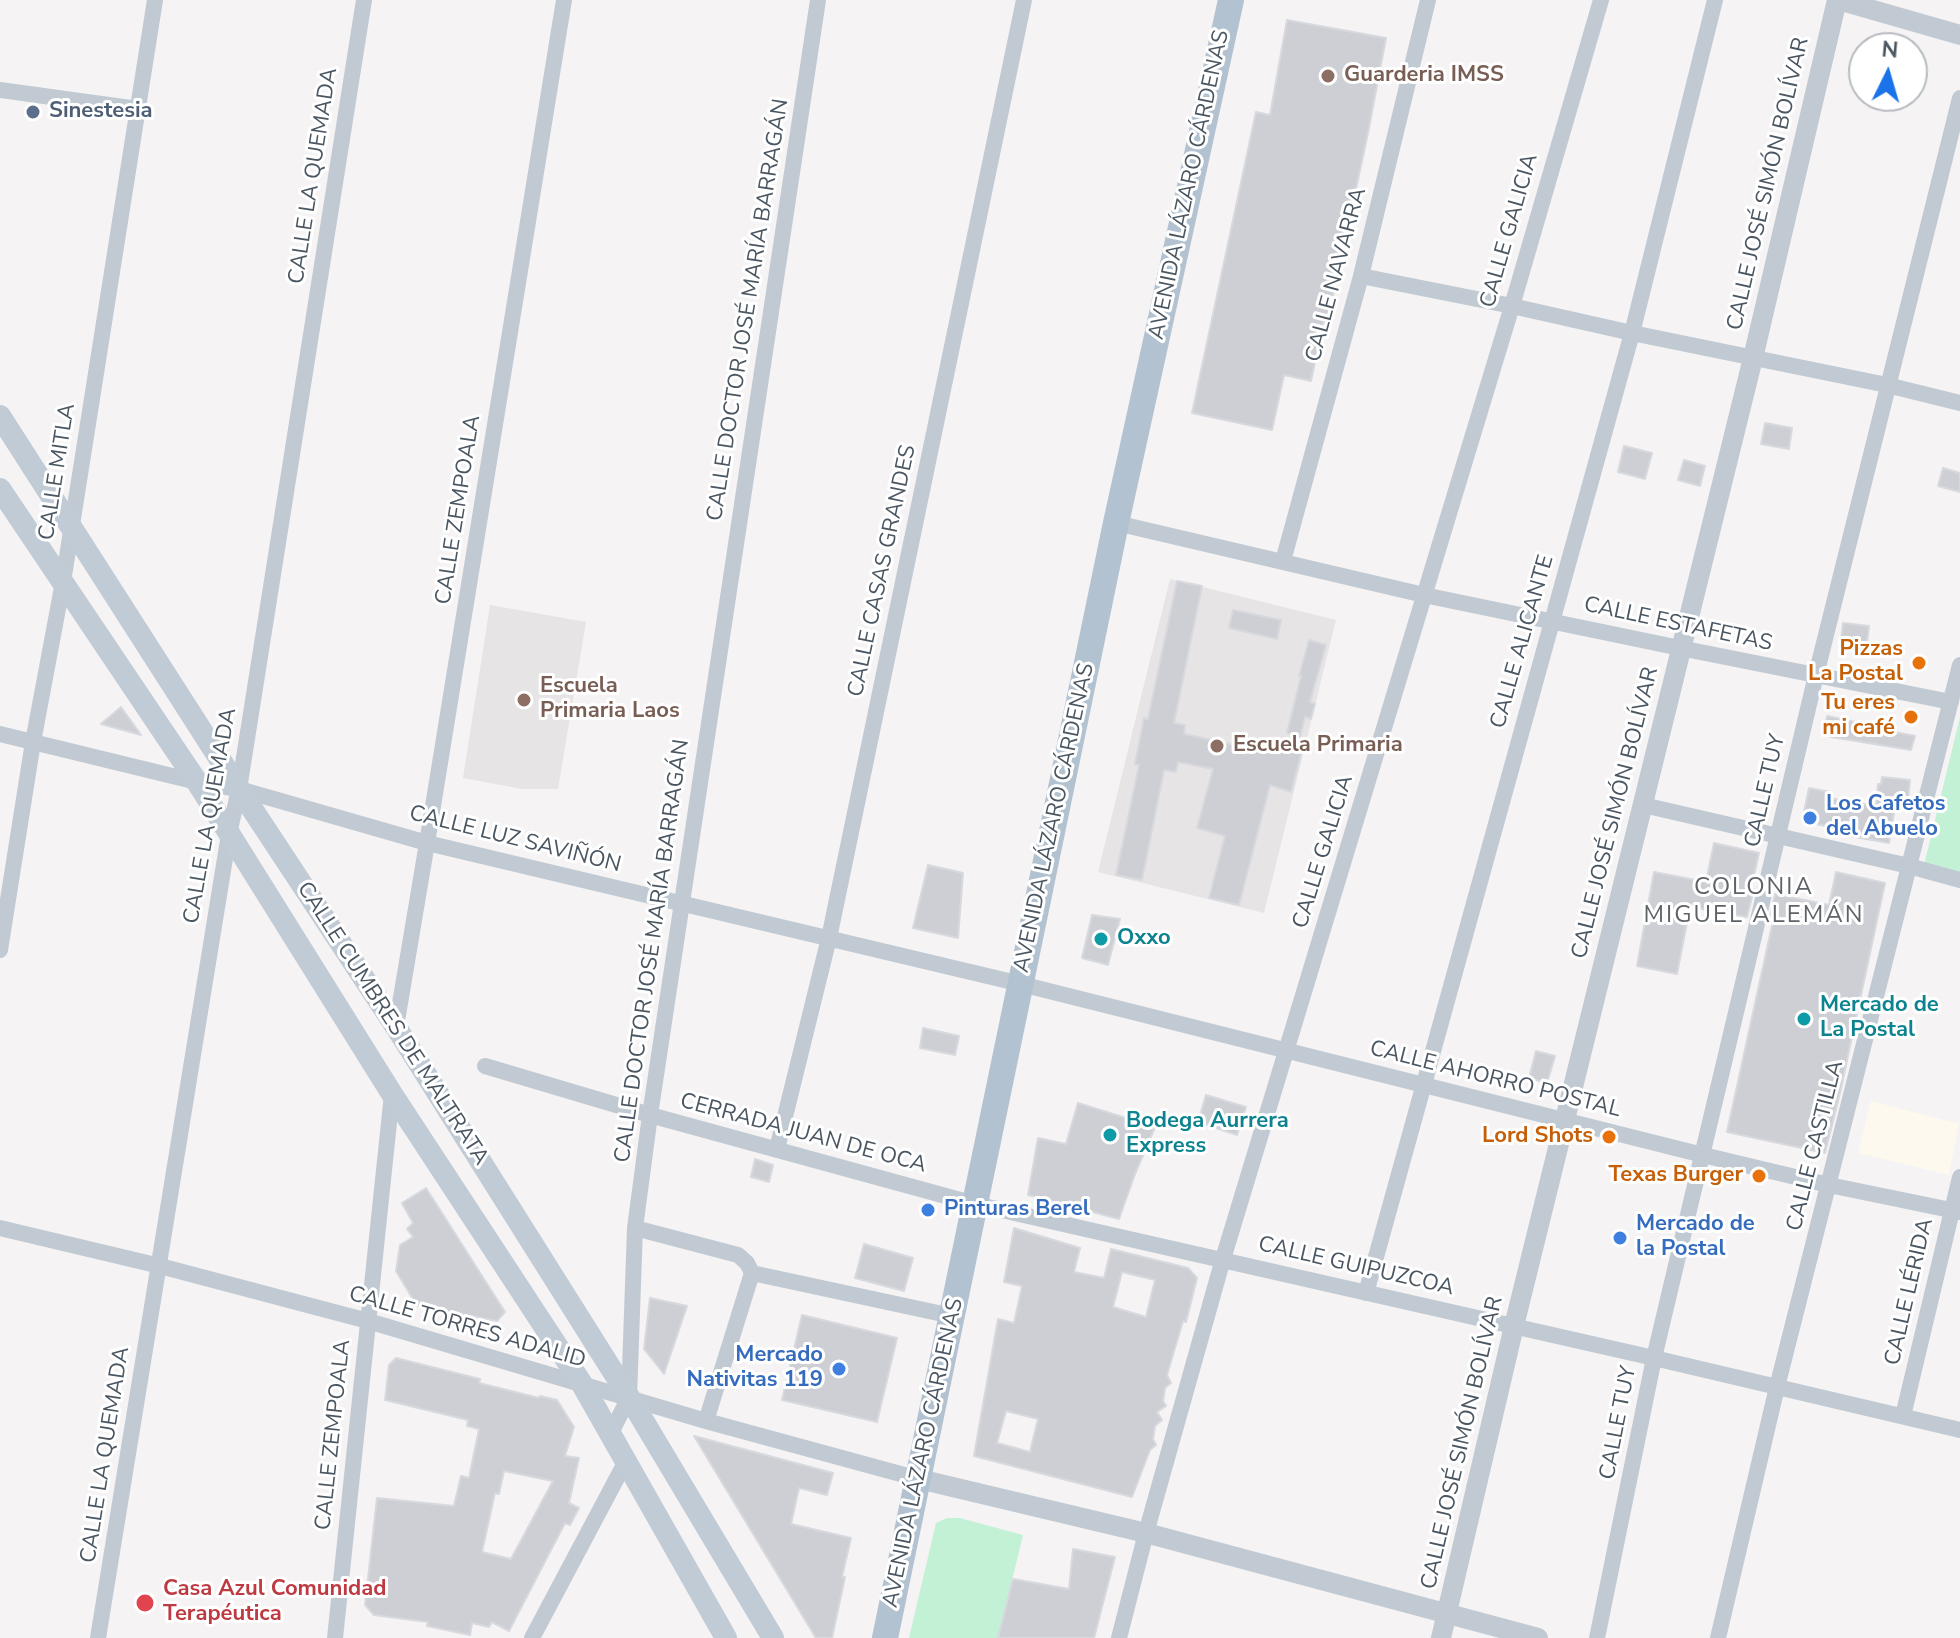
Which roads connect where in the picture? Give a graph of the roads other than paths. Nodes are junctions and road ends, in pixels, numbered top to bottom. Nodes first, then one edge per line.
1 (155, 0) edge
2 (364, 0) edge
3 (564, 0) edge
4 (818, 0) edge
5 (1024, 0) edge
6 (1231, 0) edge
7 (1428, 0) edge
8 (1601, 0) edge
9 (1715, 0) edge
10 (1838, 0) edge
11 (1960, 35) edge
12 (0, 90) edge
13 (1960, 98) edge
14 (138, 109) junction
15 (1361, 276) junction
16 (1512, 306) junction
17 (1632, 333) junction
18 (1753, 358) junction
19 (1887, 385) junction
20 (1960, 403) edge
21 (0, 416) edge
22 (0, 489) edge
23 (1116, 523) junction
24 (71, 527) junction
25 (1283, 561) junction
26 (63, 582) junction
27 (1424, 595) junction
28 (1552, 621) junction
29 (1680, 648) junction
30 (1960, 665) edge
31 (1816, 675) junction
32 (1951, 702) junction
33 (0, 734) edge
34 (33, 742) junction
35 (197, 782) junction
36 (239, 789) junction
37 (1643, 805) junction
38 (229, 834) junction
39 (1778, 836) junction
40 (427, 843) junction
41 (1909, 866) junction
42 (1960, 880) edge
43 (682, 904) junction
44 (829, 938) junction
45 (0, 950) edge
46 (1021, 984) junction
47 (396, 1027) junction
48 (1287, 1052) junction
49 (485, 1066) dead end
50 (1424, 1084) junction
51 (392, 1094) junction
52 (650, 1115) junction
53 (1565, 1120) junction
54 (777, 1149) junction
55 (1703, 1155) junction
56 (1960, 1177) edge
57 (1829, 1185) junction
58 (975, 1204) junction
59 (1956, 1211) edge
60 (0, 1228) edge
61 (635, 1228) junction
62 (1223, 1259) junction
63 (160, 1266) junction
64 (752, 1273) junction
65 (1366, 1293) junction
66 (952, 1316) junction
67 (368, 1321) junction
68 (1514, 1326) junction
69 (1654, 1358) junction
70 (582, 1384) junction
71 (1777, 1387) junction
72 (629, 1397) junction
73 (1903, 1416) junction
74 (706, 1421) junction
75 (1960, 1430) edge
76 (611, 1433) junction
77 (626, 1461) junction
78 (919, 1479) junction
79 (1146, 1533) junction
80 (1447, 1614) junction
81 (98, 1638) edge
82 (335, 1638) edge
83 (532, 1638) edge
84 (726, 1638) edge
85 (773, 1638) edge
86 (885, 1638) edge
87 (1119, 1638) edge
88 (1441, 1638) edge
89 (1538, 1638) edge
90 (1597, 1638) edge
91 (1718, 1638) edge

1 - 14 street, CALLE MITLA
2 - 36 street, CALLE LA QUEMADA
3 - 40 street, CALLE ZEMPOALA
4 - 43 street, CALLE DOCTOR JOSÉ MARÍA BARRAGÁN
5 - 44 street, CALLE CASAS GRANDES
6 - 23 main road, AVENIDA LÁZARO CÁRDENAS
7 - 15 street, CALLE NAVARRA
8 - 16 street, CALLE GALICIA
9 - 17 street, CALLE ALICANTE
10 - 11 street
10 - 18 street, CALLE JOSÉ SIMÓN BOLÍVAR
12 - 14 street
13 - 19 street, CALLE TUY
14 - 24 street, CALLE MITLA
15 - 16 street
15 - 25 street, CALLE NAVARRA
16 - 17 street
16 - 27 street, CALLE GALICIA
17 - 18 street
17 - 28 street, CALLE ALICANTE
18 - 19 street
18 - 29 street, CALLE JOSÉ SIMÓN BOLÍVAR
19 - 20 street
19 - 31 street, CALLE TUY
21 - 24 main road, CALLE CUMBRES DE MALTRATA
22 - 26 main road, CALLE CUMBRES DE MALTRATA
23 - 25 street, CALLE ESTAFETAS
23 - 46 main road, AVENIDA LÁZARO CÁRDENAS
24 - 26 street, CALLE MITLA
24 - 36 main road, CALLE CUMBRES DE MALTRATA
25 - 27 street, CALLE ESTAFETAS
26 - 34 street, CALLE MITLA
26 - 35 main road, CALLE CUMBRES DE MALTRATA
27 - 28 street, CALLE ESTAFETAS
27 - 48 street, CALLE GALICIA
28 - 29 street, CALLE ESTAFETAS
28 - 50 street, CALLE ALICANTE
29 - 31 street, CALLE ESTAFETAS
29 - 37 street, CALLE JOSÉ SIMÓN BOLÍVAR
30 - 32 street, CALLE CASTILLA
31 - 32 street, CALLE ESTAFETAS
31 - 39 street, CALLE TUY
32 - 41 street, CALLE CASTILLA
33 - 34 street, CALLE LUZ SAVIÑÓN
34 - 35 street, CALLE LUZ SAVIÑÓN
34 - 45 street, CALLE MITLA
35 - 36 street, CALLE LUZ SAVIÑÓN
35 - 38 main road, CALLE CUMBRES DE MALTRATA
36 - 38 street, CALLE LA QUEMADA
36 - 40 street, CALLE LUZ SAVIÑÓN
36 - 47 main road, CALLE CUMBRES DE MALTRATA
37 - 39 street
37 - 53 street, CALLE JOSÉ SIMÓN BOLÍVAR
38 - 51 main road, CALLE CUMBRES DE MALTRATA
38 - 63 street, CALLE LA QUEMADA
39 - 41 street
39 - 55 street, CALLE TUY
40 - 43 street, CALLE LUZ SAVIÑÓN
40 - 47 street, CALLE ZEMPOALA
41 - 42 street
41 - 57 street, CALLE CASTILLA
43 - 44 street, CALLE LUZ SAVIÑÓN
43 - 52 street, CALLE DOCTOR JOSÉ MARÍA BARRAGÁN
44 - 46 street, CALLE LUZ SAVIÑÓN
44 - 54 street, CALLE CASAS GRANDES
46 - 48 street, CALLE AHORRO POSTAL
46 - 58 main road, AVENIDA LÁZARO CÁRDENAS
47 - 72 main road, CALLE CUMBRES DE MALTRATA
48 - 50 street, CALLE AHORRO POSTAL
48 - 62 street, CALLE GALICIA
49 - 52 street, CERRADA JUAN DE OCA
50 - 53 street, CALLE AHORRO POSTAL
50 - 65 street, CALLE ALICANTE
51 - 67 street, CALLE ZEMPOALA
51 - 70 main road, CALLE CUMBRES DE MALTRATA
52 - 54 street, CERRADA JUAN DE OCA
52 - 61 street, CALLE DOCTOR JOSÉ MARÍA BARRAGÁN
53 - 55 street, CALLE AHORRO POSTAL
53 - 68 street, CALLE JOSÉ SIMÓN BOLÍVAR
54 - 58 street, CERRADA JUAN DE OCA
55 - 57 street, CALLE AHORRO POSTAL
55 - 69 street, CALLE TUY
56 - 59 street, CALLE LÉRIDA
57 - 59 street, CALLE AHORRO POSTAL
57 - 71 street, CALLE CASTILLA
58 - 62 street, CALLE GUIPUZCOA
58 - 66 main road, AVENIDA LÁZARO CÁRDENAS
59 - 73 street, CALLE LÉRIDA
60 - 63 street, CALLE TORRES ADALID
61 - 64 street
61 - 72 street, CALLE DOCTOR JOSÉ MARÍA BARRAGÁN
62 - 65 street, CALLE GUIPUZCOA
62 - 79 street, CALLE GALICIA
63 - 67 street, CALLE TORRES ADALID
63 - 81 street, CALLE LA QUEMADA
64 - 66 street
64 - 74 street
65 - 68 street, CALLE GUIPUZCOA
66 - 78 main road, AVENIDA LÁZARO CÁRDENAS
67 - 70 street, CALLE TORRES ADALID
67 - 82 street, CALLE ZEMPOALA
68 - 69 street, CALLE GUIPUZCOA
68 - 80 street, CALLE JOSÉ SIMÓN BOLÍVAR
69 - 71 street, CALLE GUIPUZCOA
69 - 90 street, CALLE TUY
70 - 72 street, CALLE TORRES ADALID
70 - 76 main road, CALLE CUMBRES DE MALTRATA
71 - 73 street, CALLE GUIPUZCOA
71 - 91 street, CALLE CASTILLA
72 - 74 street, CALLE TORRES ADALID
72 - 76 street, CALLE DOCTOR JOSÉ MARÍA BARRAGÁN
72 - 85 main road, CALLE CUMBRES DE MALTRATA
73 - 75 street, CALLE GUIPUZCOA
74 - 78 street, CALLE TORRES ADALID
76 - 77 main road, CALLE CUMBRES DE MALTRATA
77 - 83 street
77 - 84 main road, CALLE CUMBRES DE MALTRATA
78 - 79 street
78 - 86 main road, AVENIDA LÁZARO CÁRDENAS
79 - 80 street
79 - 87 street, CALLE GALICIA
80 - 88 street, CALLE JOSÉ SIMÓN BOLÍVAR
80 - 89 street

